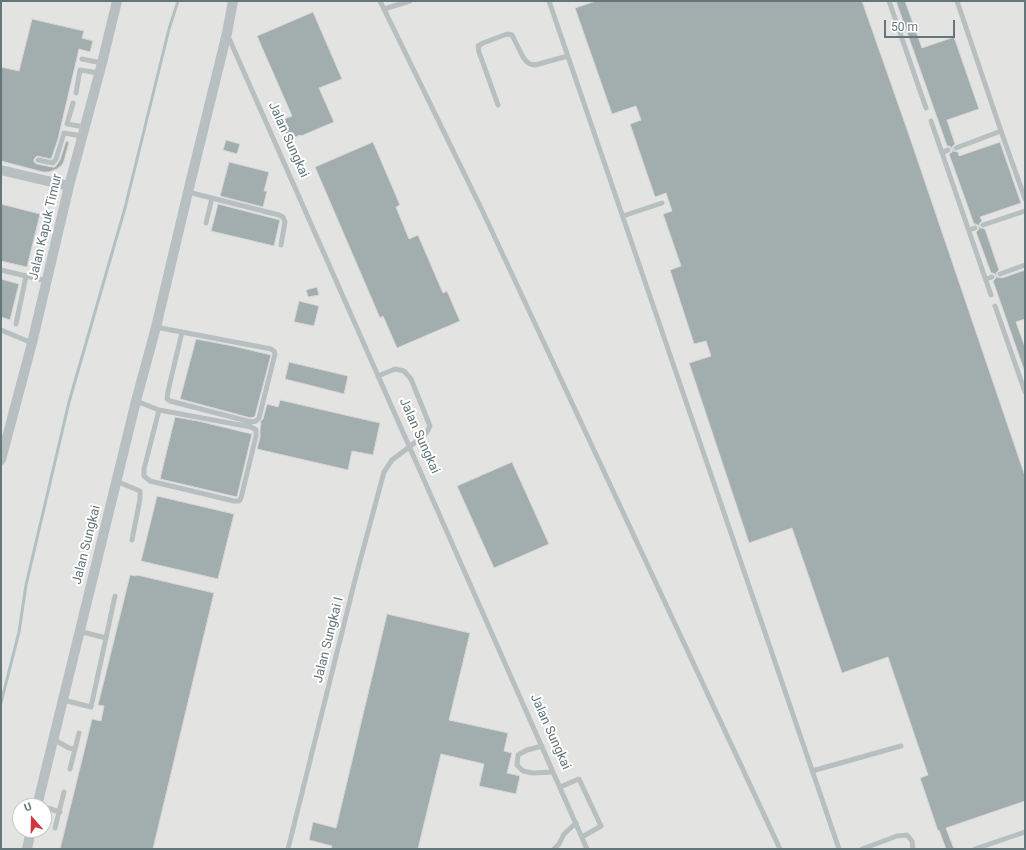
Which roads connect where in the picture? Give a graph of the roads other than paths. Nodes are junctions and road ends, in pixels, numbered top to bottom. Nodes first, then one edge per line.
1 (117, 1) edge
2 (233, 1) edge
3 (380, 1) edge
4 (410, 1) edge
5 (549, 1) edge
6 (889, 1) edge
7 (957, 1) edge
8 (384, 10) junction
9 (227, 33) junction
10 (568, 56) junction
11 (82, 60) dead end
12 (102, 63) junction
13 (99, 73) junction
14 (76, 93) dead end
15 (73, 103) dead end
16 (498, 105) dead end
17 (926, 108) dead end
18 (931, 121) dead end
19 (1001, 131) junction
20 (84, 132) junction
21 (956, 148) dead end
22 (948, 150) dead end
23 (942, 153) junction
24 (38, 160) dead end
25 (1, 170) edge
26 (69, 186) junction
27 (188, 192) junction
28 (212, 198) junction
29 (1025, 199) edge
30 (662, 203) dead end
31 (1025, 211) edge
32 (622, 216) junction
33 (206, 223) dead end
34 (983, 225) dead end
35 (975, 228) dead end
36 (969, 230) junction
37 (281, 245) dead end
38 (1025, 265) edge
39 (1, 270) edge
40 (1000, 274) dead end
41 (26, 276) junction
42 (992, 277) dead end
43 (986, 279) junction
44 (47, 281) junction
45 (991, 295) dead end
46 (995, 306) dead end
47 (16, 324) dead end
48 (156, 327) junction
49 (1, 330) edge
50 (182, 332) junction
51 (32, 344) junction
52 (378, 376) junction
53 (1025, 392) edge
54 (136, 401) junction
55 (159, 410) junction
56 (409, 447) junction
57 (1, 460) edge
58 (116, 481) junction
59 (132, 540) dead end
60 (115, 596) dead end
61 (79, 631) junction
62 (106, 638) junction
63 (63, 700) junction
64 (79, 733) dead end
65 (54, 739) junction
66 (542, 746) junction
67 (901, 746) dead end
68 (75, 749) junction
69 (70, 769) dead end
70 (812, 771) junction
71 (553, 772) junction
72 (560, 786) junction
73 (64, 792) dead end
74 (40, 798) edge
75 (52, 810) edge
76 (60, 812) junction
77 (576, 824) junction
78 (55, 828) dead end
79 (1025, 832) edge
80 (582, 837) junction
81 (29, 838) edge
82 (27, 849) edge
83 (288, 849) edge
84 (554, 849) edge
85 (587, 849) edge
86 (780, 849) edge
87 (839, 849) edge
88 (862, 849) edge
89 (913, 849) edge
90 (975, 849) edge

1 - 12 street, Jalan Kapuk Timur
2 - 9 street, Jalan Sungkai
3 - 8 lane
4 - 8 lane
5 - 10 lane
6 - 17 lane
7 - 19 lane
8 - 86 lane
9 - 27 street, Jalan Sungkai
9 - 52 lane, Jalan Sungkai
10 - 16 lane
10 - 32 lane
11 - 12 lane
12 - 13 street, Jalan Kapuk Timur
13 - 14 lane
13 - 20 street, Jalan Kapuk Timur
15 - 20 lane
18 - 23 lane
19 - 21 lane
19 - 29 lane
20 - 24 lane
20 - 26 street, Jalan Kapuk Timur
22 - 23 lane
23 - 36 lane
25 - 26 street
26 - 44 street, Jalan Kapuk Timur
27 - 28 lane
27 - 48 street, Jalan Sungkai
28 - 33 lane
28 - 37 lane
30 - 32 lane
31 - 34 lane
32 - 70 lane
35 - 36 lane
36 - 43 lane
38 - 40 lane
39 - 41 lane
41 - 44 lane
41 - 47 lane
42 - 43 lane
43 - 45 lane
44 - 51 street, Jalan Kapuk Timur
46 - 53 lane
48 - 50 lane
48 - 54 street, Jalan Sungkai
49 - 51 lane
50 - 50 lane
51 - 57 street, Jalan Kapuk Timur
52 - 56 lane, Jalan Sungkai
52 - 56 lane, Jalan Sungkai I
54 - 55 lane
54 - 58 street, Jalan Sungkai
55 - 55 lane
56 - 66 lane, Jalan Sungkai
56 - 83 lane, Jalan Sungkai I
58 - 59 lane
58 - 61 street, Jalan Sungkai
60 - 62 lane
61 - 62 lane
61 - 63 street, Jalan Sungkai
62 - 63 lane
63 - 65 street, Jalan Sungkai
64 - 68 lane
65 - 68 lane
65 - 74 street, Jalan Sungkai
66 - 71 lane, Jalan Sungkai
66 - 71 lane
67 - 70 lane
68 - 69 lane
70 - 87 lane
71 - 72 lane, Jalan Sungkai
72 - 77 lane, Jalan Sungkai
72 - 80 lane
73 - 76 lane
75 - 76 lane
76 - 78 lane
77 - 80 lane, Jalan Sungkai
77 - 84 lane
79 - 90 lane
80 - 85 lane, Jalan Sungkai
81 - 82 street
88 - 89 lane

